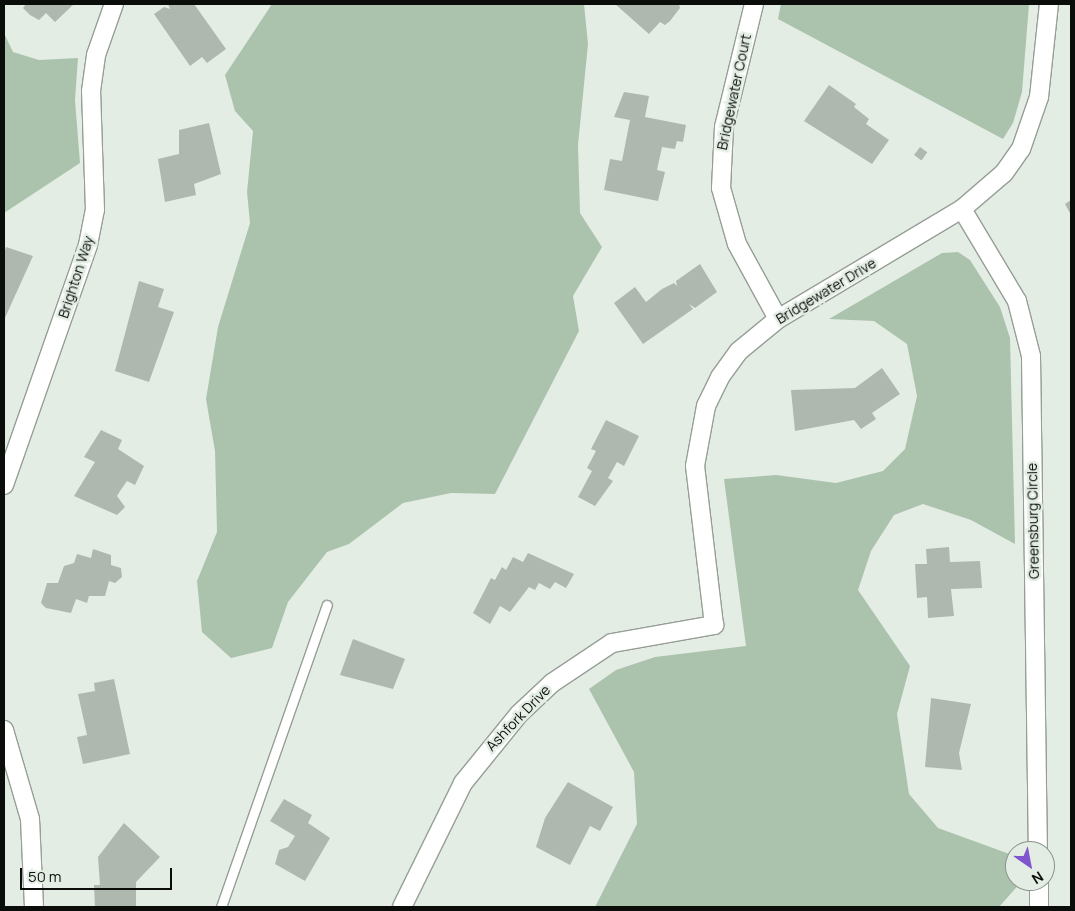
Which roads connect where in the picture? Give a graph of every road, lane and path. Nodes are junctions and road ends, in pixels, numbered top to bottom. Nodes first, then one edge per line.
1 (114, 4) edge
2 (754, 4) edge
3 (1049, 4) edge
4 (962, 209) junction
5 (778, 319) junction
6 (4, 485) edge
7 (327, 605) dead end
8 (714, 625) joint
9 (4, 730) edge
10 (1038, 841) edge
11 (1039, 891) edge
12 (34, 907) edge
13 (221, 907) edge
14 (402, 907) edge
15 (1039, 907) edge

1 - 6 street, Brighton Way
2 - 5 street, Bridgewater Court
3 - 4 street, Bridgewater Drive
4 - 5 street, Bridgewater Drive
4 - 10 street, Greensburg Circle
5 - 8 street, Bridgewater Drive
7 - 13 lane
8 - 14 street, Ashfork Drive
9 - 12 street
11 - 15 street

